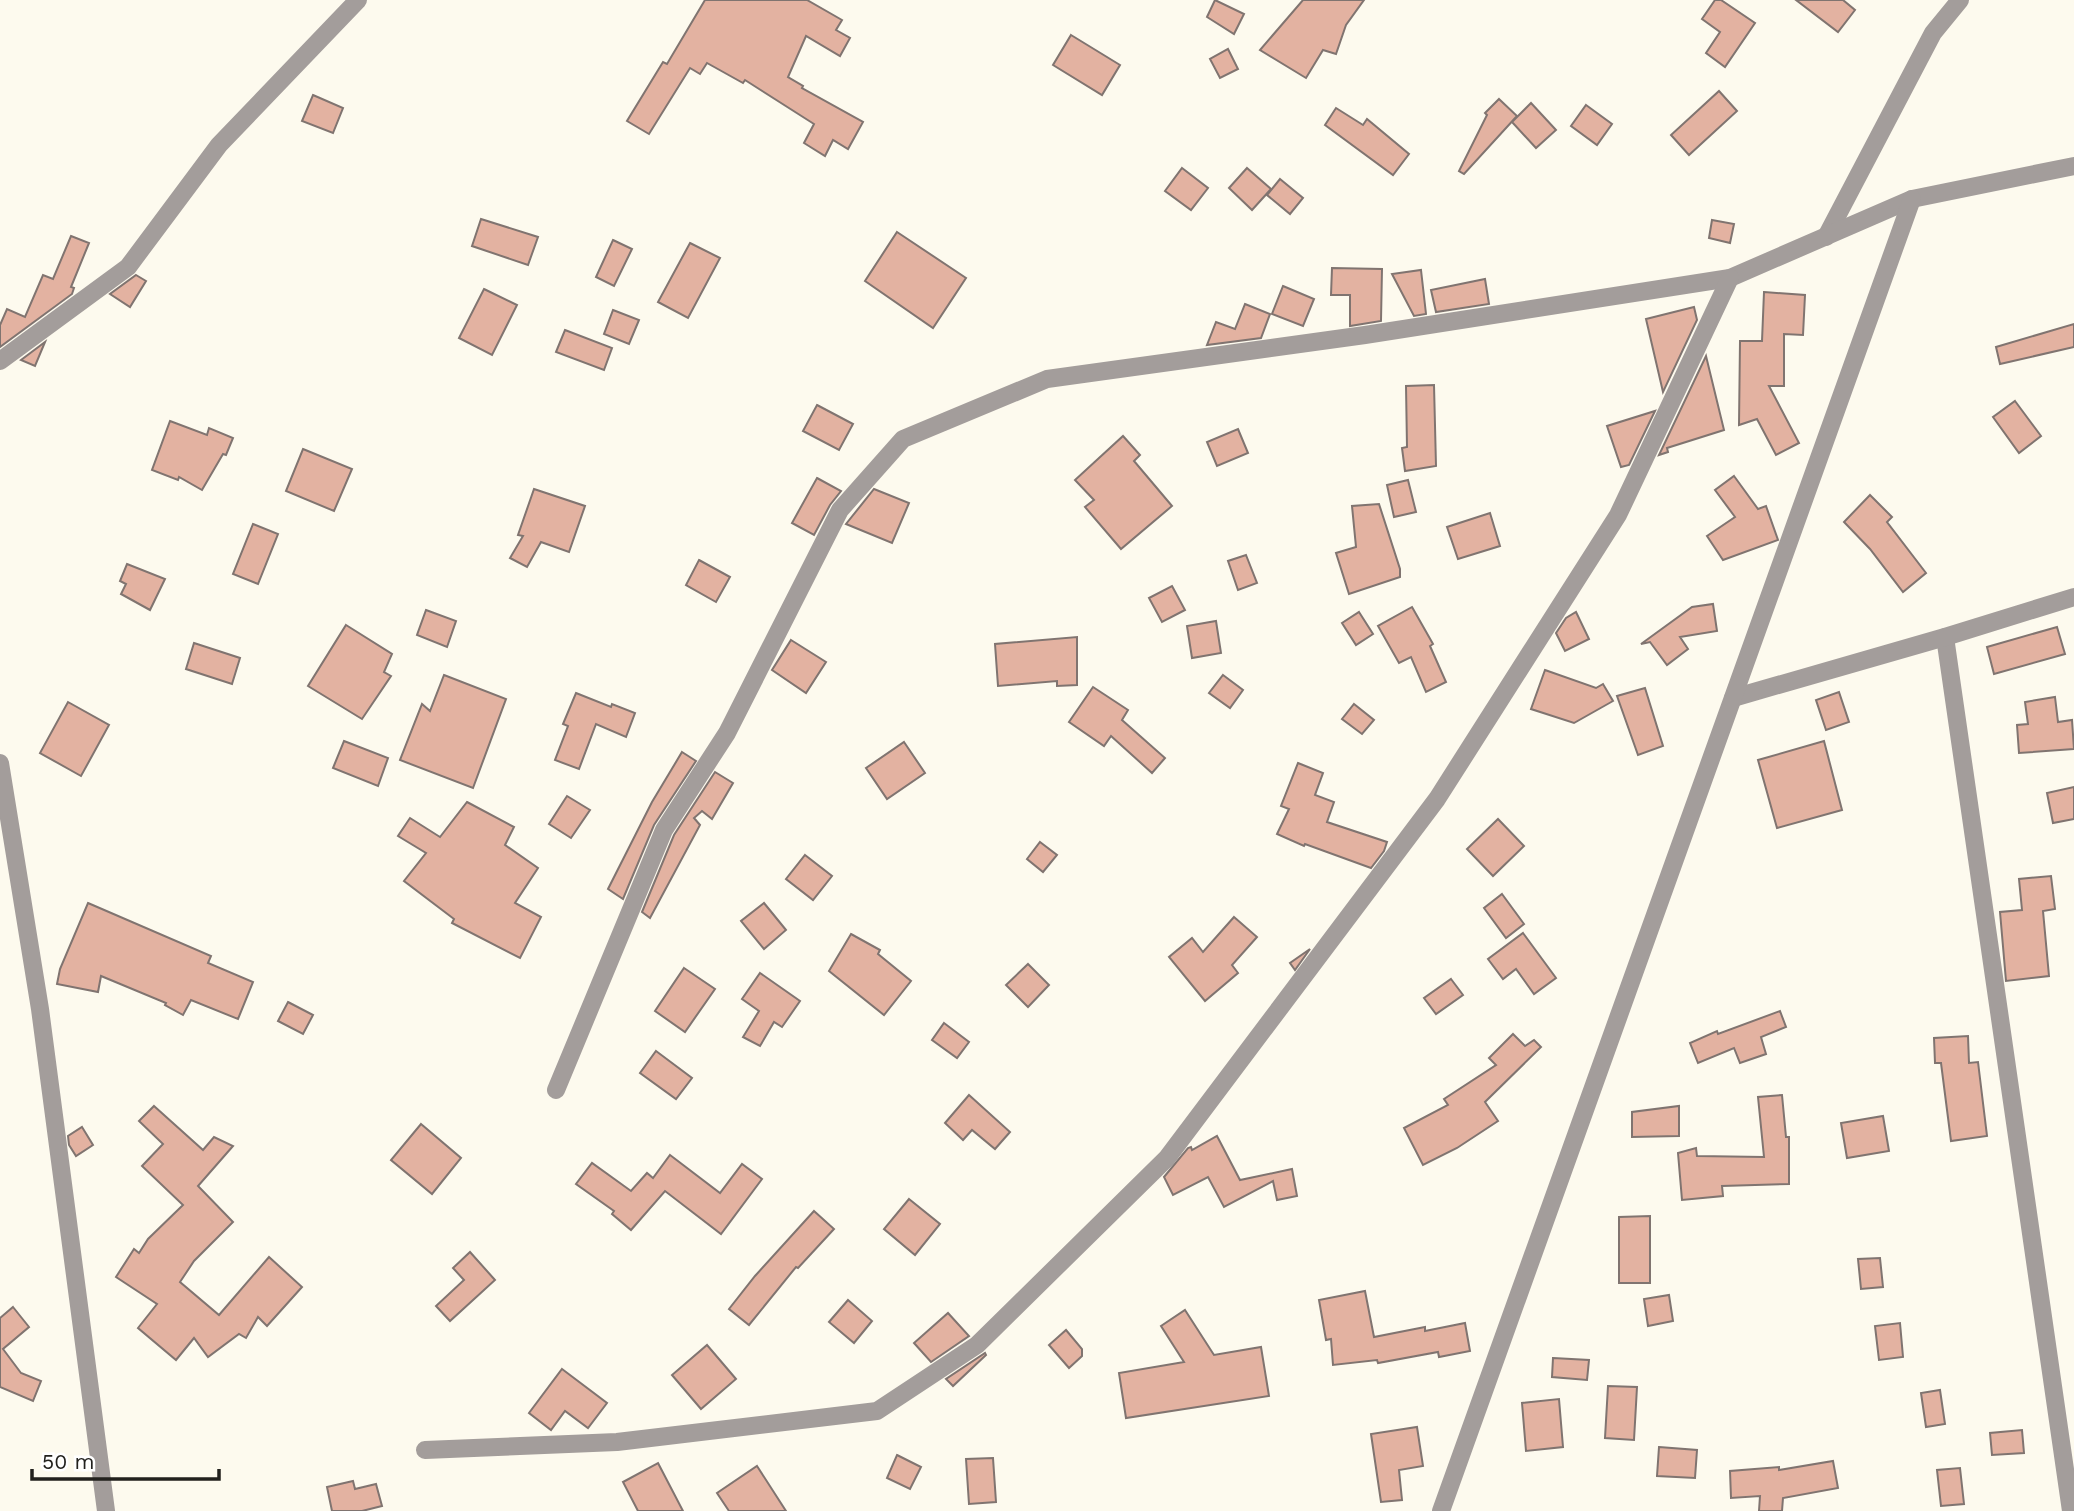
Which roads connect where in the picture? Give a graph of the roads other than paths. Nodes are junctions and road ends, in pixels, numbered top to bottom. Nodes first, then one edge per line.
1 (358, 0) edge
2 (1960, 0) edge
3 (2074, 166) edge
4 (1912, 199) junction
5 (1826, 237) junction
6 (1730, 278) junction
7 (0, 360) edge
8 (2074, 597) edge
9 (1945, 637) junction
10 (1733, 698) junction
11 (0, 763) edge
12 (556, 1090) dead end
13 (425, 1450) dead end
14 (106, 1511) edge
15 (1441, 1511) edge
16 (2071, 1511) edge

1 - 7 street
2 - 5 street
3 - 4 street
4 - 5 street
4 - 10 street
5 - 6 street
6 - 12 street
6 - 13 street
8 - 9 street
9 - 10 street
9 - 16 street
10 - 15 street
11 - 14 street

